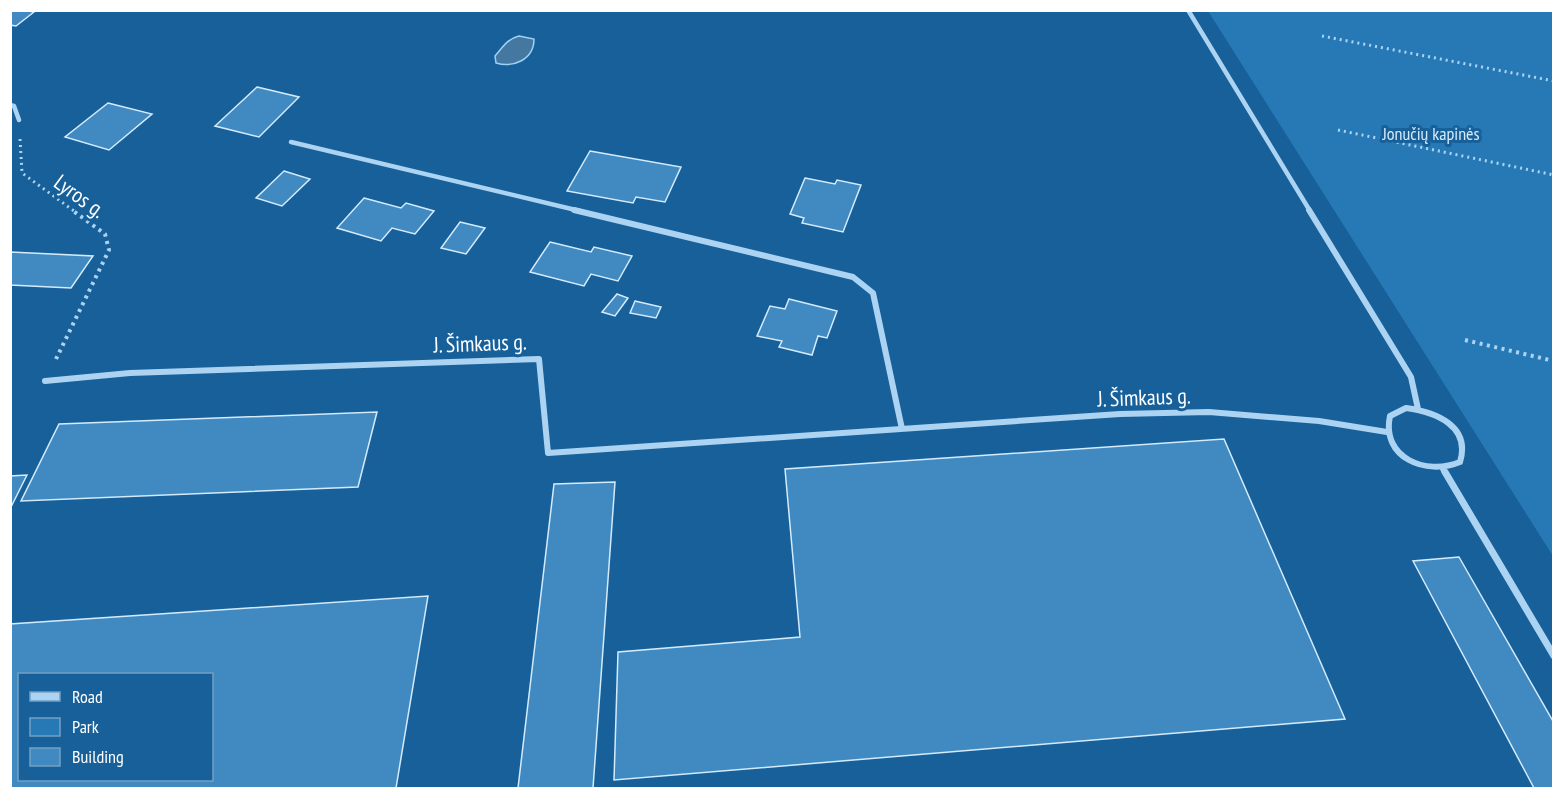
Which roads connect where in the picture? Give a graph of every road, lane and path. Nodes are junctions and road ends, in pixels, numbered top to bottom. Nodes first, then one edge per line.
1 (1188, 10) edge
2 (1322, 36) dead end
3 (1554, 81) edge
4 (10, 105) edge
5 (19, 120) joint
6 (1338, 130) dead end
7 (291, 142) dead end
8 (1554, 175) edge
9 (1465, 340) dead end
10 (1554, 362) edge
11 (45, 381) joint
12 (1418, 409) junction
13 (902, 429) junction
14 (1387, 432) junction
15 (1443, 469) junction
16 (1554, 656) edge

1 - 12 street
2 - 3 path
4 - 5 street
5 - 11 path, Lyros g.
6 - 8 path
7 - 13 street
9 - 10 path
11 - 13 street, J. Šimkaus g.
12 - 14 street
12 - 15 street
13 - 14 street, J. Šimkaus g.
14 - 15 street
15 - 16 street

